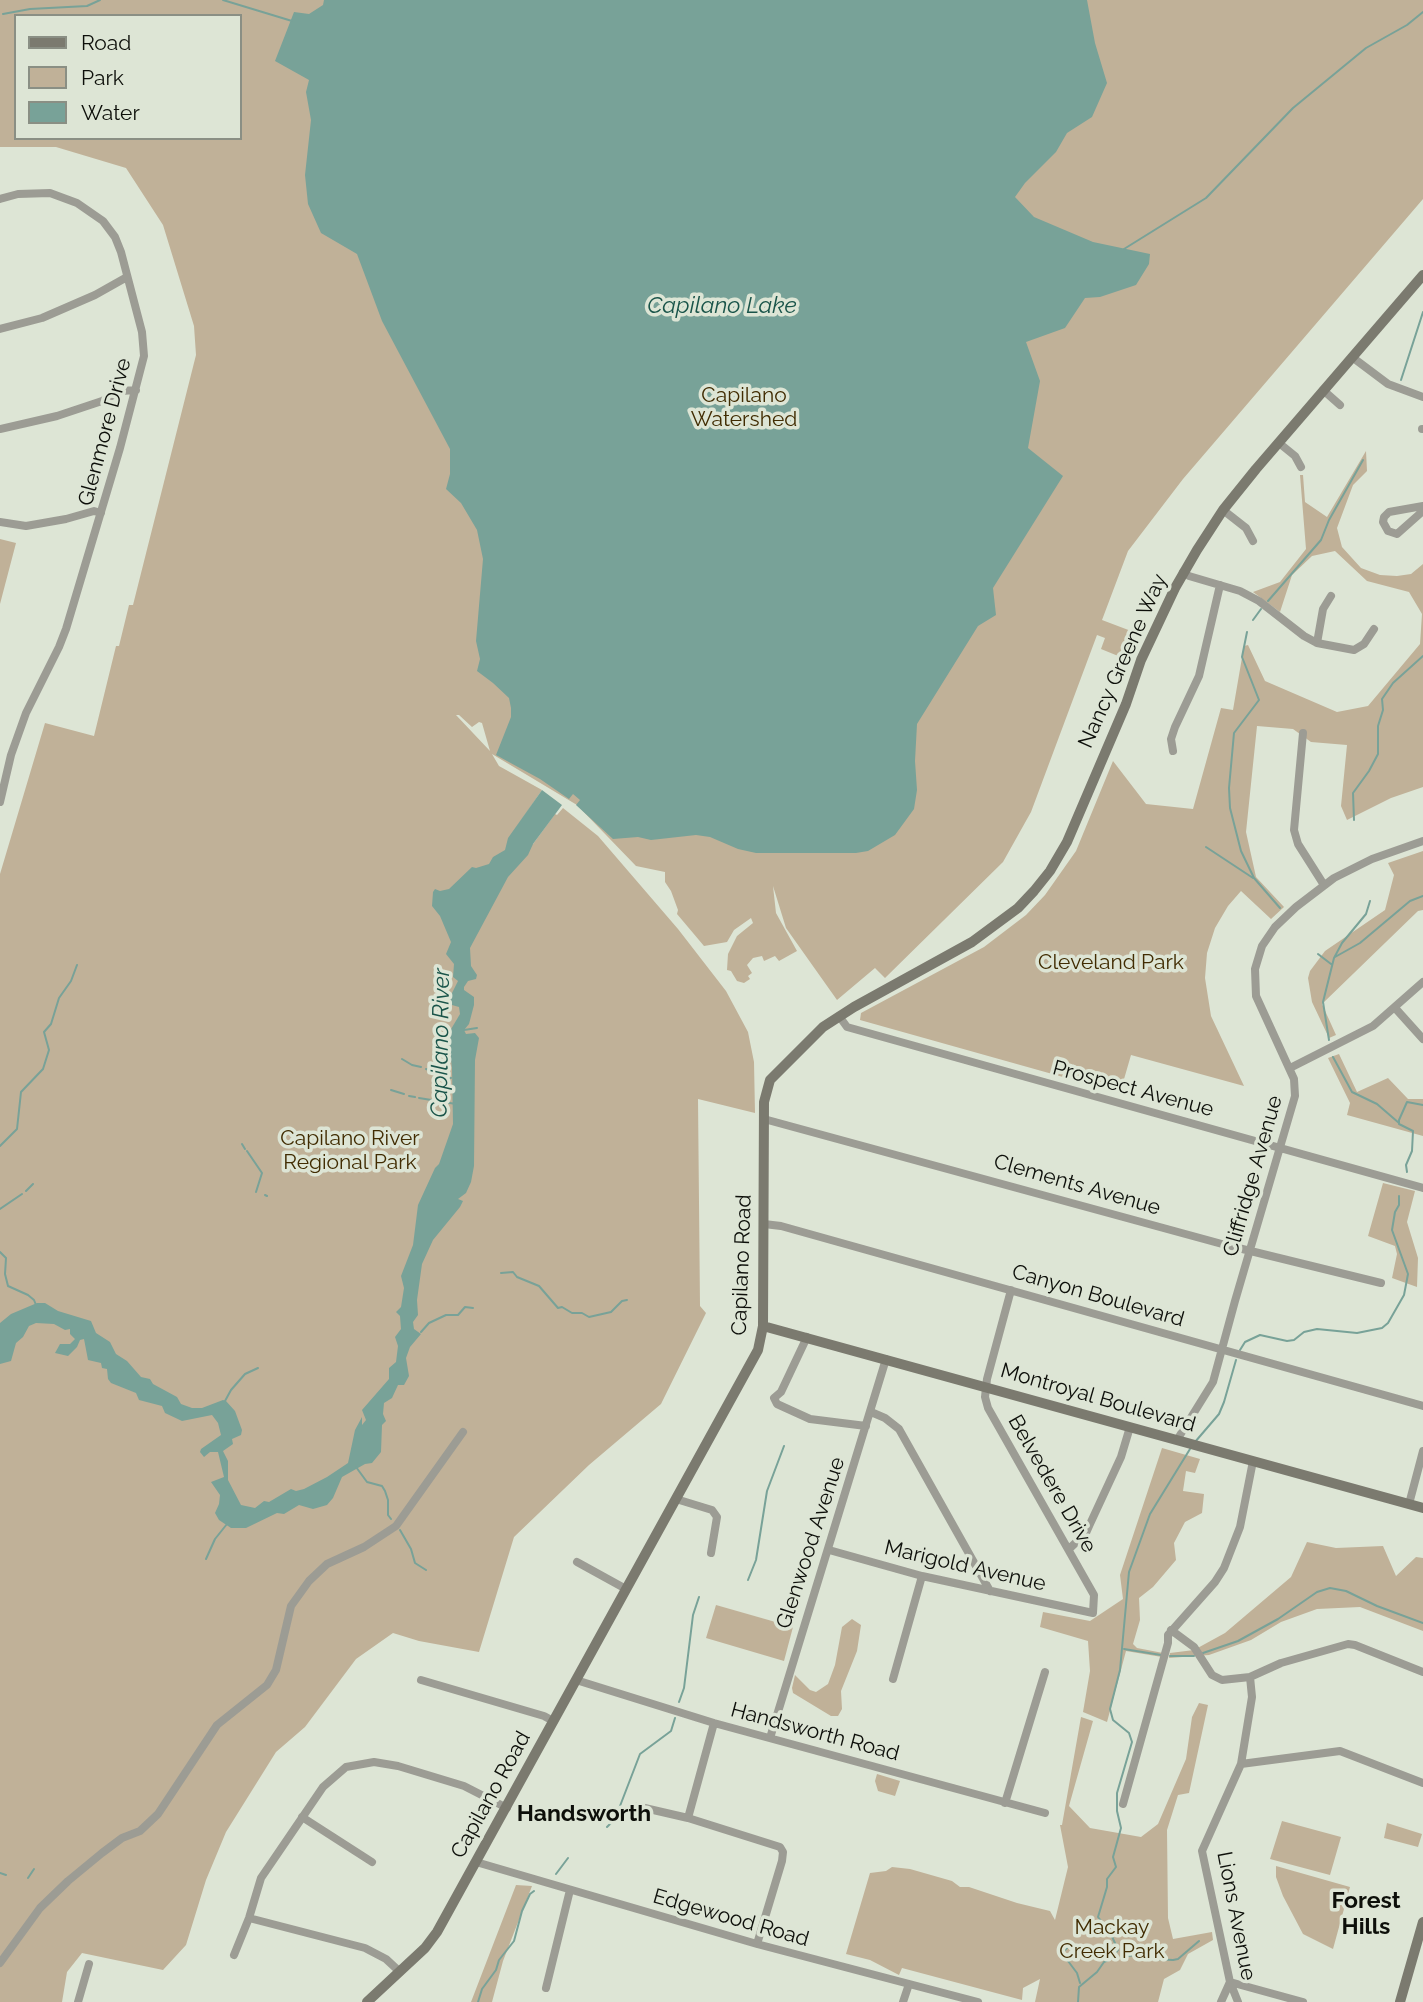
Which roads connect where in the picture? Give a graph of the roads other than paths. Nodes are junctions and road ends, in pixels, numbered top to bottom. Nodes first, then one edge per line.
1 (0, 199) edge
2 (1423, 275) edge
3 (127, 277) junction
4 (0, 329) edge
5 (1352, 357) junction
6 (136, 390) junction
7 (1324, 390) junction
8 (1423, 397) edge
9 (1340, 405) dead end
10 (0, 429) edge
11 (1279, 443) junction
12 (1301, 467) dead end
13 (1423, 508) edge
14 (1223, 510) junction
15 (101, 513) junction
16 (0, 522) edge
17 (1253, 541) dead end
18 (1184, 572) junction
19 (1220, 584) junction
20 (1331, 596) dead end
21 (1374, 629) dead end
22 (1317, 643) junction
23 (1303, 733) dead end
24 (1172, 751) dead end
25 (11, 755) junction
26 (0, 768) edge
27 (0, 802) edge
28 (1423, 841) edge
29 (1324, 885) junction
30 (1423, 982) edge
31 (1395, 1009) junction
32 (836, 1018) junction
33 (1423, 1039) edge
34 (1290, 1068) junction
35 (764, 1119) junction
36 (1280, 1148) junction
37 (1423, 1188) edge
38 (764, 1224) junction
39 (1250, 1251) junction
40 (1381, 1283) dead end
41 (1011, 1290) junction
42 (763, 1326) junction
43 (807, 1337) junction
44 (1222, 1350) junction
45 (886, 1359) junction
46 (985, 1386) junction
47 (1423, 1406) edge
48 (871, 1412) junction
49 (866, 1426) junction
50 (1130, 1427) junction
51 (463, 1432) dead end
52 (1177, 1440) junction
53 (1423, 1451) edge
54 (1253, 1461) junction
55 (676, 1499) junction
56 (1409, 1504) junction
57 (1423, 1508) edge
58 (1069, 1549) junction
59 (829, 1550) junction
60 (712, 1553) dead end
61 (578, 1562) dead end
62 (922, 1576) junction
63 (626, 1589) junction
64 (990, 1591) junction
65 (1093, 1613) joint
66 (1171, 1630) junction
67 (1045, 1672) dead end
68 (1423, 1672) edge
69 (1250, 1677) junction
70 (893, 1679) dead end
71 (421, 1680) dead end
72 (576, 1680) junction
73 (553, 1721) junction
74 (715, 1723) junction
75 (770, 1738) junction
76 (1241, 1765) junction
77 (1423, 1783) edge
78 (1005, 1802) junction
79 (1123, 1804) dead end
80 (636, 1806) dead end
81 (507, 1808) junction
82 (1045, 1814) dead end
83 (302, 1817) junction
84 (688, 1818) junction
85 (372, 1862) dead end
86 (476, 1862) junction
87 (570, 1890) junction
88 (249, 1918) junction
89 (1423, 1922) edge
90 (757, 1944) junction
91 (234, 1955) dead end
92 (0, 1963) edge
93 (89, 1964) dead end
94 (400, 1972) junction
95 (1230, 1982) junction
96 (909, 1983) junction
97 (546, 1988) dead end
98 (78, 2002) edge
99 (367, 2002) edge
100 (903, 2002) edge
101 (978, 2002) edge
102 (1221, 2002) edge
103 (1238, 2002) edge
104 (1303, 2002) edge
105 (1400, 2002) edge

1 - 3 street, Glenmore Drive
2 - 5 street, Nancy Greene Way
3 - 4 street
3 - 6 street, Glenmore Drive
5 - 7 street, Nancy Greene Way
5 - 8 street
6 - 10 street
6 - 15 street, Glenmore Drive
7 - 9 street
7 - 11 street, Nancy Greene Way
11 - 12 street
11 - 14 street, Nancy Greene Way
13 - 13 street
14 - 17 street
14 - 18 street, Nancy Greene Way
15 - 16 street
15 - 25 street, Glenmore Drive
18 - 19 street
18 - 32 street, Nancy Greene Way
19 - 22 street
19 - 24 street
20 - 22 street
21 - 22 street
23 - 29 street
25 - 26 street
25 - 27 street, Glenmore Drive
28 - 29 street, Cliffridge Avenue
29 - 34 street, Cliffridge Avenue
30 - 31 street
31 - 33 street
31 - 34 street
32 - 35 street, Capilano Road
32 - 36 street, Prospect Avenue
34 - 36 street, Cliffridge Avenue
35 - 38 street, Capilano Road
35 - 39 street, Clements Avenue
36 - 37 street, Prospect Avenue
36 - 39 street, Cliffridge Avenue
38 - 41 street, Canyon Boulevard
38 - 42 street, Capilano Road
39 - 40 street, Clements Avenue
39 - 44 street, Cliffridge Avenue
41 - 44 street, Canyon Boulevard
41 - 46 street
42 - 43 street, Montroyal Boulevard
42 - 55 street, Capilano Road
43 - 45 street, Montroyal Boulevard
43 - 49 street
44 - 47 street, Canyon Boulevard
44 - 52 street, Cliffridge Avenue
45 - 46 street, Montroyal Boulevard
45 - 48 street, Glenwood Avenue
46 - 50 street, Montroyal Boulevard
46 - 58 street, Belvedere Drive
48 - 49 street, Glenwood Avenue
48 - 64 street
49 - 59 street, Glenwood Avenue
50 - 52 street, Montroyal Boulevard
50 - 58 street
51 - 92 street
52 - 54 street, Montroyal Boulevard
53 - 56 street
54 - 56 street, Montroyal Boulevard
54 - 66 street
55 - 60 street
55 - 63 street, Capilano Road
56 - 57 street, Montroyal Boulevard
58 - 65 street, Belvedere Drive
59 - 62 street, Marigold Avenue
59 - 75 street, Glenwood Avenue
61 - 63 street
62 - 64 street, Marigold Avenue
62 - 70 street
63 - 72 street, Capilano Road
64 - 65 street, Marigold Avenue
66 - 69 street
66 - 79 street
67 - 78 street
68 - 69 street
69 - 76 street, Lions Avenue
71 - 73 street
72 - 73 street, Capilano Road
72 - 74 street, Handsworth Road
73 - 81 street, Capilano Road
74 - 75 street, Handsworth Road
74 - 84 street
75 - 78 street, Handsworth Road
76 - 77 street
76 - 95 street, Lions Avenue
78 - 82 street, Handsworth Road
80 - 84 street
81 - 83 street
81 - 86 street, Capilano Road
83 - 85 street
83 - 88 street
84 - 90 street
86 - 87 street, Edgewood Road
86 - 94 street, Capilano Road
87 - 90 street, Edgewood Road
87 - 97 street
88 - 91 street
88 - 94 street
89 - 105 street
90 - 96 street, Edgewood Road
93 - 98 street
94 - 99 street, Capilano Road
95 - 102 street
95 - 103 street, Lions Avenue
95 - 104 street
96 - 100 street
96 - 101 street, Edgewood Road

